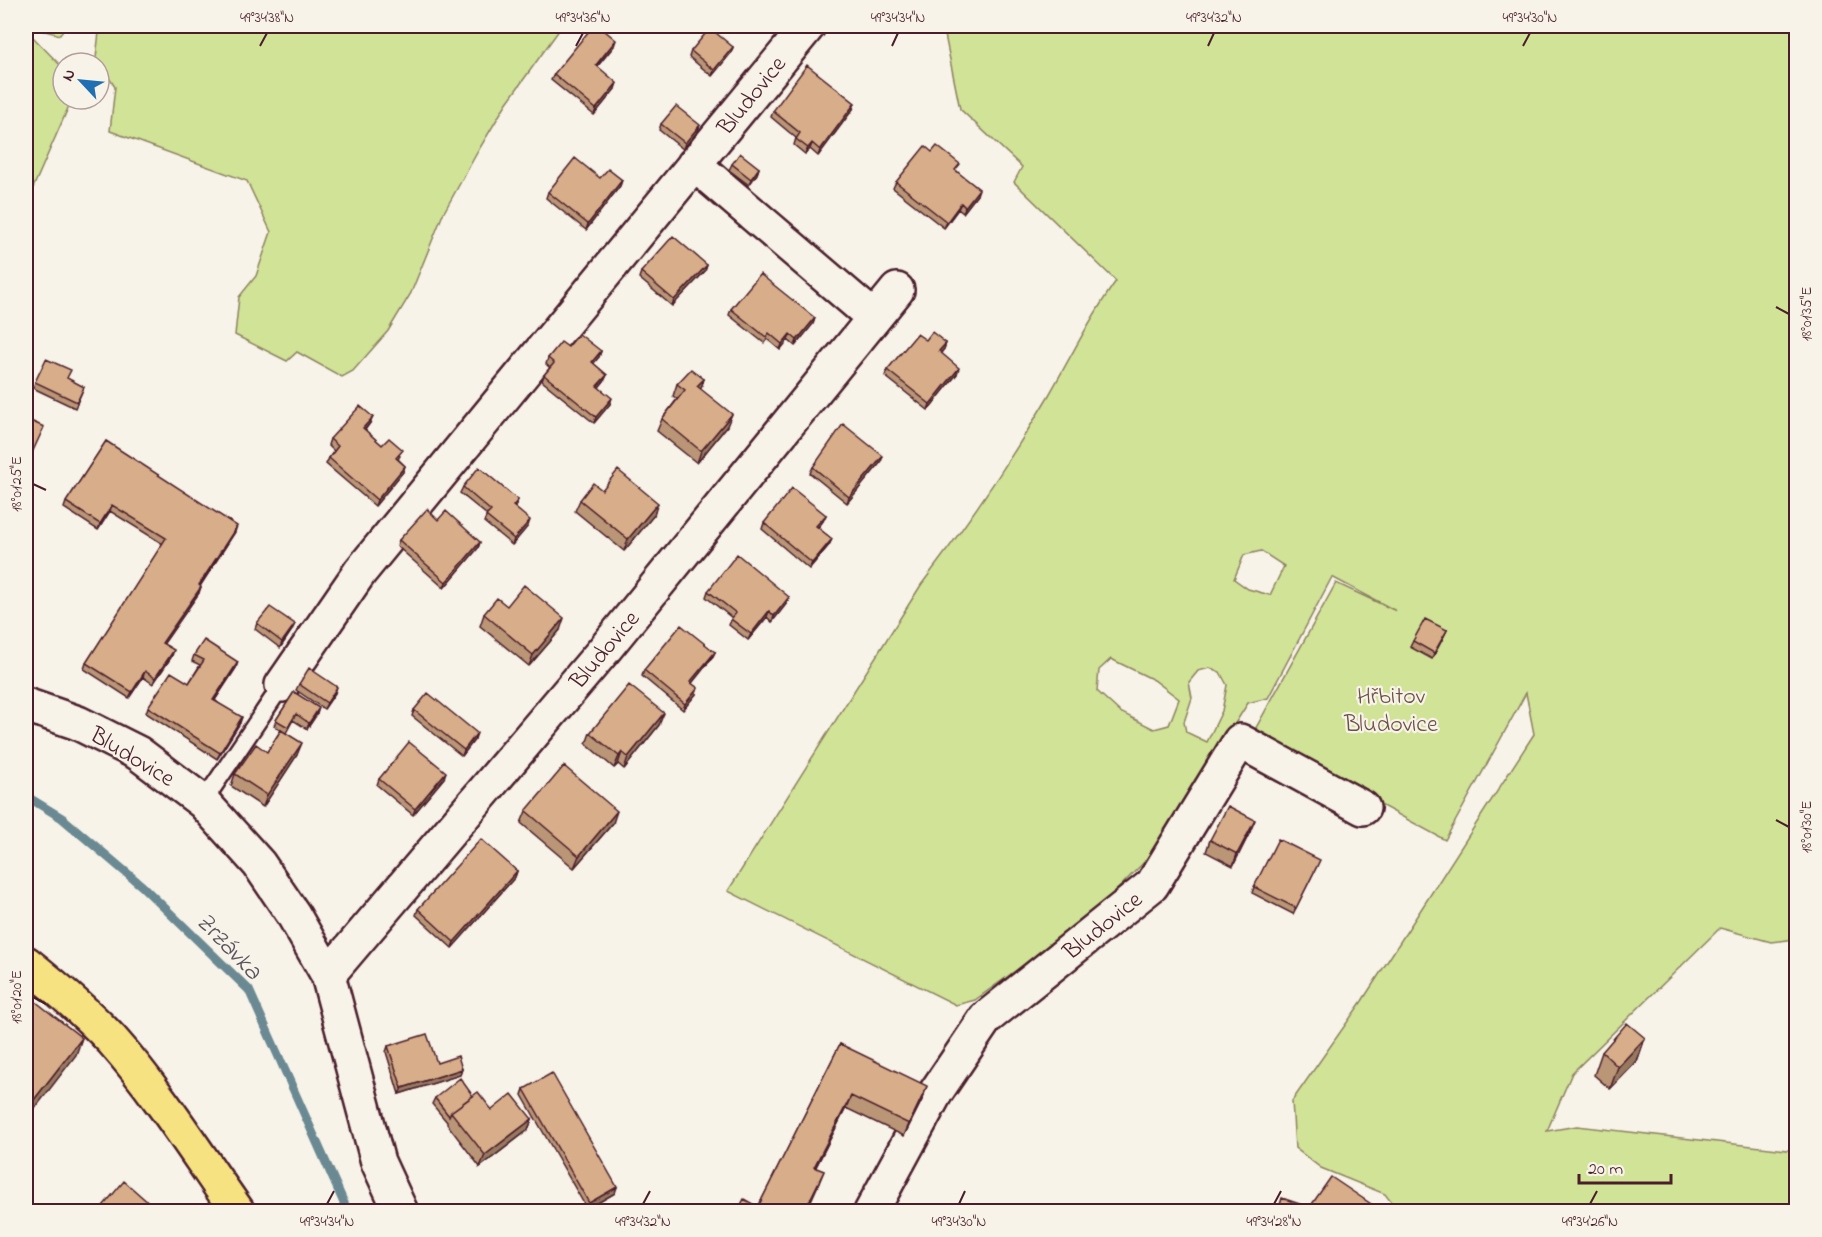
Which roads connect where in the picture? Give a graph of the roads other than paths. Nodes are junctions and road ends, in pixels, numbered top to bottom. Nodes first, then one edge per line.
1 (808, 26) edge
2 (694, 164) junction
3 (897, 290) dead end
4 (873, 317) junction
5 (282, 685) joint
6 (26, 705) edge
7 (203, 802) junction
8 (1363, 808) dead end
9 (26, 963) edge
10 (328, 975) junction
11 (238, 1212) edge
12 (401, 1212) edge
13 (872, 1212) edge

1 - 2 street, Bludovice
2 - 4 street
2 - 5 street, Bludovice
3 - 4 street, Bludovice
4 - 10 street, Bludovice
5 - 7 lane
6 - 7 street, Bludovice
7 - 10 street, Bludovice
8 - 13 street, Bludovice
9 - 11 main road
10 - 12 street, Bludovice

